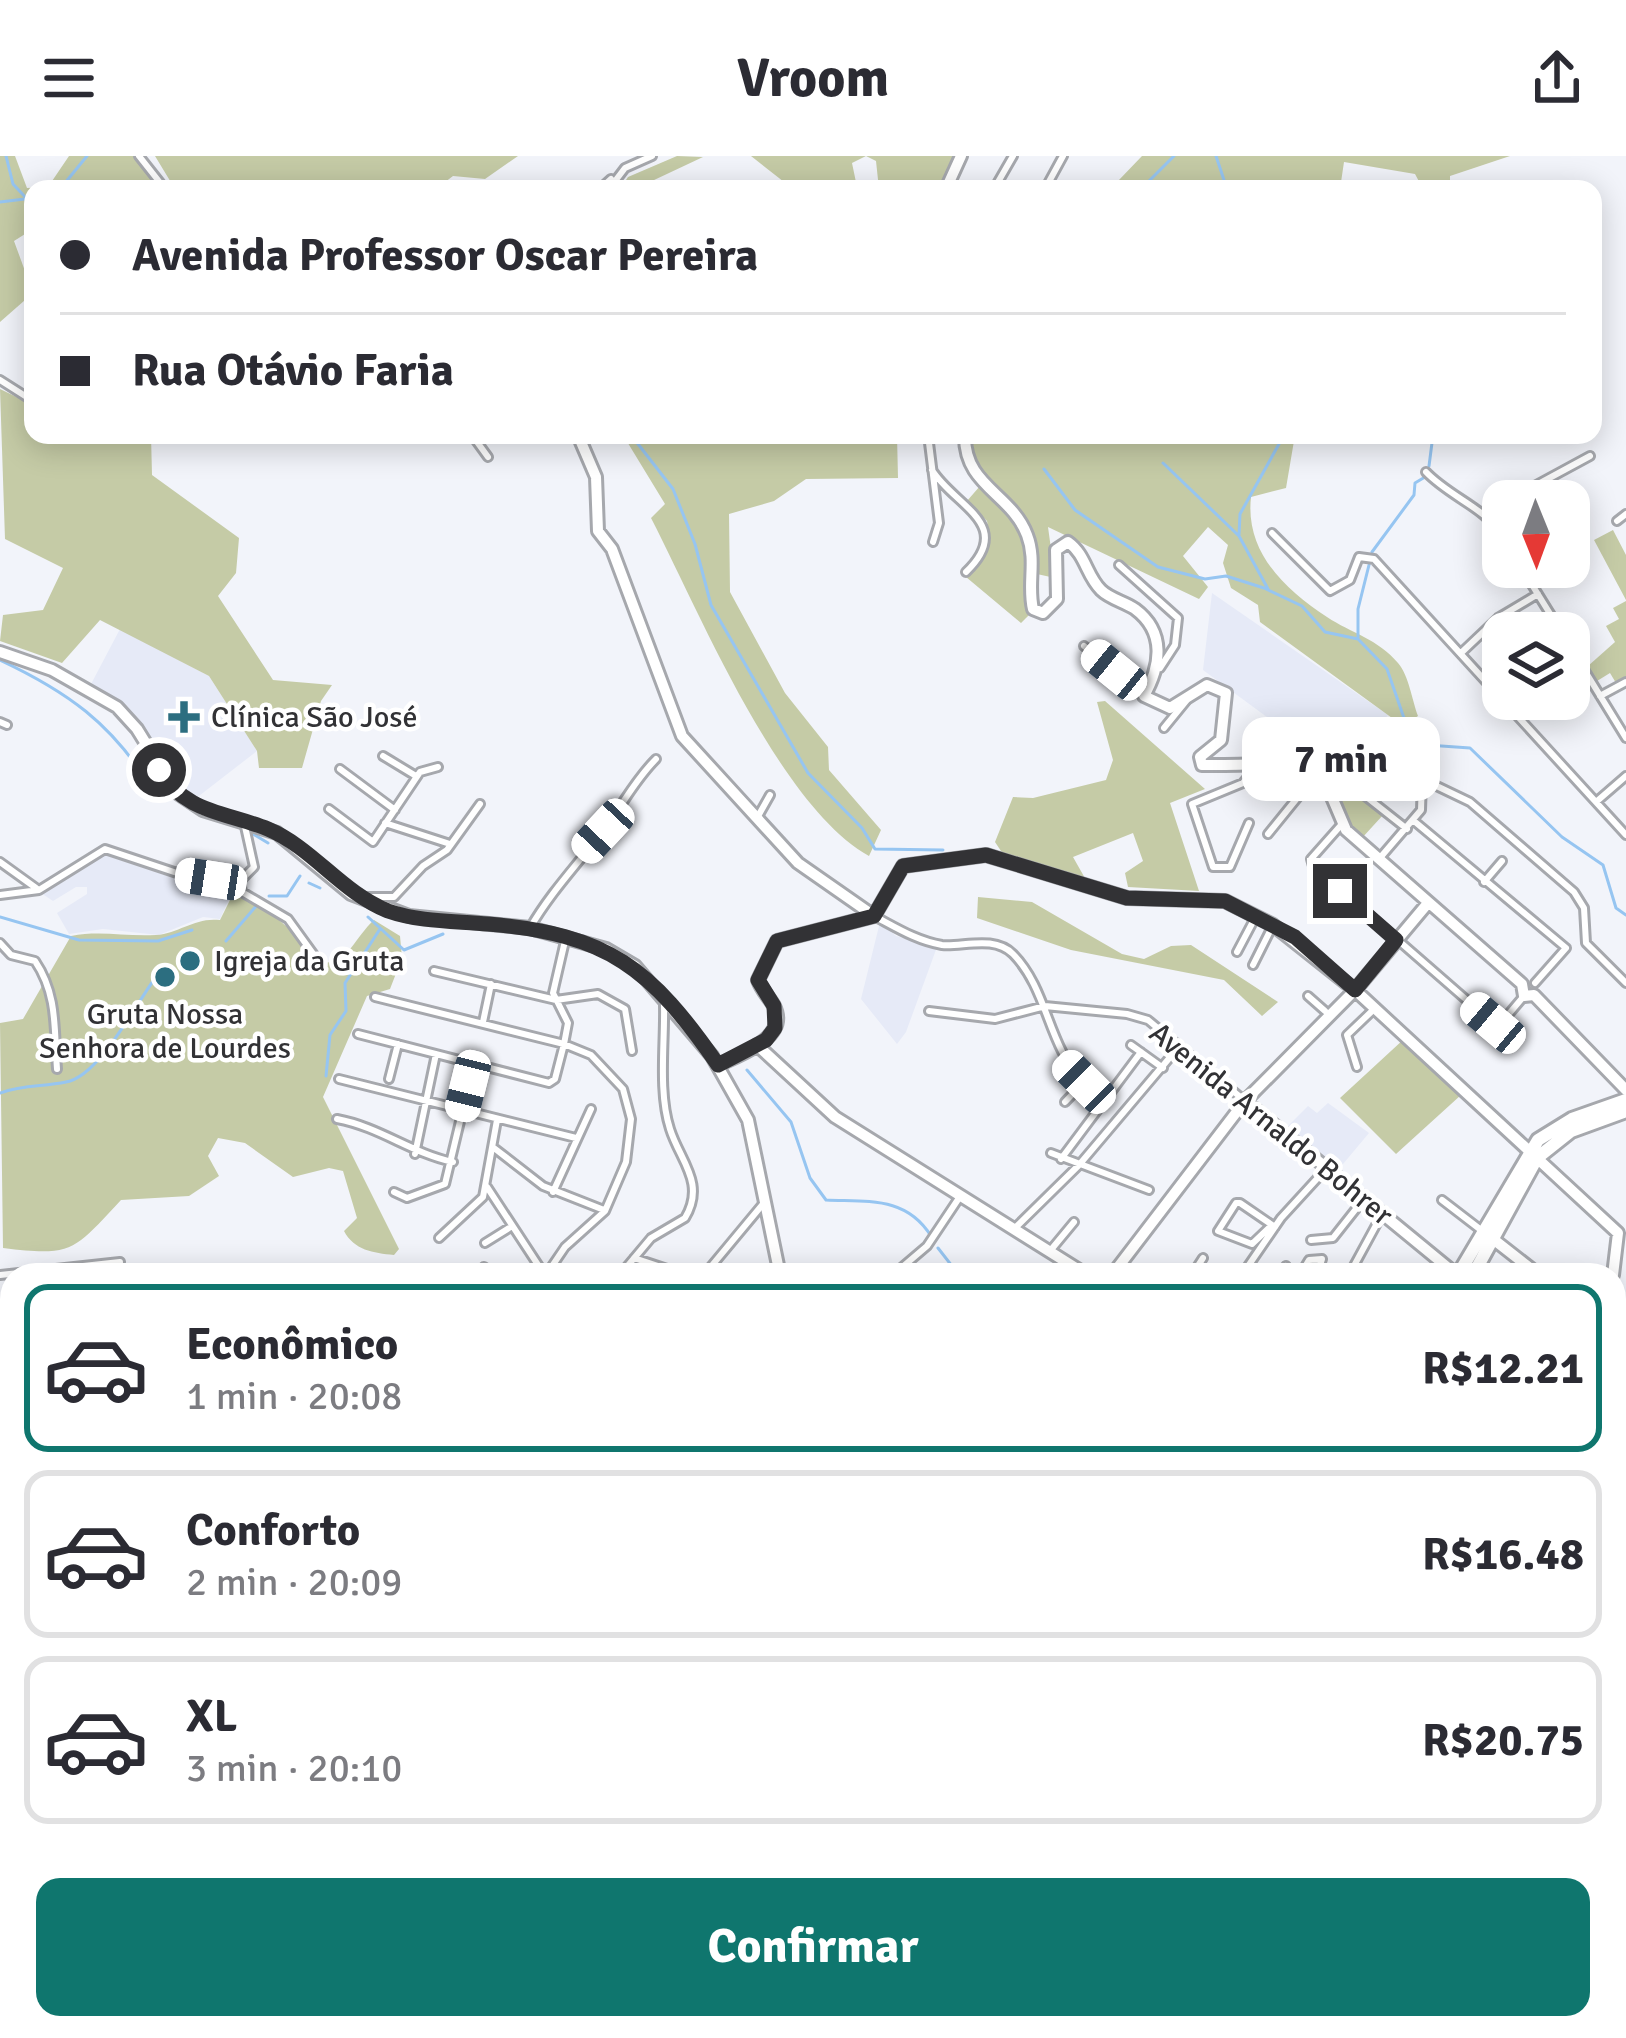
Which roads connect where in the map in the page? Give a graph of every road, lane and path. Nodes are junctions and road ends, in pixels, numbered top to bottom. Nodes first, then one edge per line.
1 (139, 156) edge
2 (652, 156) edge
3 (158, 180) edge
4 (612, 180) edge
5 (479, 444) edge
6 (582, 444) edge
7 (929, 444) edge
8 (965, 444) edge
9 (1590, 456) dead end
10 (488, 457) dead end
11 (932, 470) junction
12 (1426, 472) dead end
13 (1546, 480) edge
14 (1482, 512) edge
15 (1626, 514) edge
16 (1617, 521) dead end
17 (1272, 533) dead end
18 (933, 542) dead end
19 (1119, 565) dead end
20 (966, 572) dead end
21 (1534, 588) edge
22 (1538, 594) junction
23 (1549, 612) edge
24 (1084, 646) dead end
25 (0, 652) edge
26 (1461, 653) junction
27 (1159, 669) junction
28 (1590, 680) edge
29 (1626, 682) edge
30 (1144, 696) junction
31 (1600, 696) junction
32 (1186, 700) junction
33 (1164, 728) dead end
34 (1626, 738) edge
35 (1390, 753) dead end
36 (383, 756) dead end
37 (656, 759) dead end
38 (1262, 760) junction
39 (1294, 765) junction
40 (438, 767) dead end
41 (340, 769) dead end
42 (1318, 770) junction
43 (1626, 776) edge
44 (417, 777) junction
45 (1422, 779) junction
46 (770, 795) dead end
47 (1596, 802) junction
48 (480, 804) dead end
49 (329, 808) dead end
50 (395, 810) junction
51 (757, 818) junction
52 (1414, 821) junction
53 (244, 822) junction
54 (386, 823) junction
55 (1249, 823) dead end
56 (1342, 824) junction
57 (1407, 829) junction
58 (1268, 835) dead end
59 (1626, 836) edge
60 (452, 845) junction
61 (1379, 859) junction
62 (1502, 861) dead end
63 (0, 862) edge
64 (240, 881) junction
65 (1484, 882) junction
66 (39, 890) junction
67 (0, 896) edge
68 (365, 901) junction
69 (1428, 903) junction
70 (874, 916) junction
71 (1256, 916) junction
72 (1273, 925) junction
73 (530, 928) junction
74 (566, 937) junction
75 (1396, 940) junction
76 (0, 943) edge
77 (1586, 944) junction
78 (1566, 948) junction
79 (1237, 952) dead end
80 (314, 955) dead end
81 (1253, 965) dead end
82 (434, 971) dead end
83 (1626, 983) edge
84 (491, 984) junction
85 (1529, 989) junction
86 (1355, 990) junction
87 (664, 995) junction
88 (1308, 996) dead end
89 (375, 997) dead end
90 (556, 1000) junction
91 (1045, 1006) junction
92 (928, 1011) dead end
93 (1324, 1011) dead end
94 (1371, 1012) dead end
95 (483, 1023) junction
96 (358, 1034) dead end
97 (398, 1044) junction
98 (564, 1044) junction
99 (757, 1045) junction
100 (1131, 1045) dead end
101 (1178, 1048) junction
102 (632, 1051) dead end
103 (1141, 1052) junction
104 (436, 1054) junction
105 (474, 1063) junction
106 (718, 1065) junction
107 (1358, 1067) dead end
108 (1163, 1068) junction
109 (57, 1069) dead end
110 (339, 1079) dead end
111 (389, 1079) dead end
112 (1626, 1090) edge
113 (424, 1100) junction
114 (1626, 1100) edge
115 (1245, 1101) junction
116 (1065, 1102) dead end
117 (462, 1109) junction
118 (591, 1109) dead end
119 (1626, 1112) edge
120 (337, 1119) dead end
121 (497, 1120) junction
122 (576, 1138) junction
123 (494, 1148) junction
124 (1052, 1153) dead end
125 (415, 1154) junction
126 (1533, 1154) junction
127 (1061, 1159) junction
128 (453, 1162) junction
129 (1079, 1165) junction
130 (1327, 1168) junction
131 (487, 1187) junction
132 (1149, 1190) dead end
133 (394, 1192) dead end
134 (553, 1192) junction
135 (961, 1195) junction
136 (1363, 1200) junction
137 (1442, 1200) dead end
138 (764, 1203) junction
139 (605, 1211) junction
140 (1381, 1216) junction
141 (1073, 1222) dead end
142 (1273, 1226) junction
143 (509, 1228) junction
144 (1015, 1228) junction
145 (1622, 1228) edge
146 (1489, 1236) junction
147 (439, 1238) dead end
148 (1311, 1240) dead end
149 (485, 1243) dead end
150 (1050, 1251) junction
151 (634, 1258) junction
152 (1203, 1258) dead end
153 (120, 1262) dead end
154 (114, 1263) edge
155 (536, 1263) edge
156 (554, 1263) edge
157 (630, 1263) edge
158 (649, 1263) edge
159 (714, 1263) edge
160 (778, 1263) edge
161 (909, 1263) edge
162 (1068, 1263) edge
163 (1121, 1263) edge
164 (1200, 1263) edge
165 (1250, 1263) edge
166 (1356, 1263) edge
167 (1442, 1263) edge
168 (1467, 1263) edge
169 (1478, 1263) edge
170 (1524, 1263) edge
171 (1615, 1263) edge

1 - 3 street
2 - 4 street
5 - 10 street
6 - 51 street
7 - 11 street
8 - 27 street
9 - 13 street
11 - 18 street
11 - 20 street
12 - 14 street
15 - 16 street
17 - 26 street
19 - 27 street
21 - 22 street
22 - 23 street
22 - 26 street
24 - 30 street
25 - 53 street
26 - 47 street
27 - 30 street
28 - 31 street
29 - 31 street
30 - 32 street
31 - 34 street
32 - 33 street
32 - 38 street
35 - 45 street
36 - 44 street
37 - 73 street
38 - 39 street
38 - 55 street
39 - 42 street
39 - 42 street
40 - 44 street
41 - 50 street
42 - 56 street
42 - 57 street
42 - 58 street
43 - 47 street
44 - 50 street
45 - 52 street
45 - 77 street
46 - 51 street
47 - 59 street
48 - 60 street
49 - 54 street
50 - 54 street
51 - 70 street
52 - 57 street
52 - 65 street
53 - 64 street
53 - 68 street
54 - 60 street
56 - 61 street
56 - 75 street
57 - 61 street
60 - 68 street
61 - 69 street
62 - 65 street
63 - 66 street
64 - 66 street
64 - 80 street
65 - 78 street
66 - 67 street
68 - 73 street
69 - 75 street
69 - 85 street
70 - 71 street
70 - 91 street
70 - 99 street
71 - 72 street
71 - 79 street
72 - 81 street
72 - 86 street
73 - 74 street
74 - 87 street
74 - 90 street
75 - 85 street
75 - 86 street
76 - 109 street
77 - 78 street
77 - 83 street
78 - 85 street
82 - 84 street
84 - 90 street
84 - 95 street
85 - 112 street
86 - 115 street
86 - 126 street
87 - 106 street
87 - 151 street
88 - 93 street
89 - 95 street
90 - 98 street
90 - 102 street
91 - 92 street, Avenida Arnaldo Bohrer
91 - 101 street, Avenida Arnaldo Bohrer
91 - 116 street
94 - 107 street
95 - 98 street
96 - 97 street
97 - 104 street
97 - 111 street
98 - 105 street
98 - 139 street
99 - 106 street
99 - 135 street
100 - 103 street
101 - 108 street
101 - 115 street, Avenida Arnaldo Bohrer
103 - 108 street
103 - 127 street
104 - 105 street
104 - 113 street
105 - 117 street
106 - 138 street
108 - 129 street
110 - 113 street
113 - 117 street
113 - 125 street
114 - 126 main road
115 - 130 street, Avenida Arnaldo Bohrer
115 - 163 street
117 - 121 street
117 - 128 street
118 - 122 street
119 - 126 main road
120 - 125 street
121 - 122 street
121 - 123 street
122 - 134 street
123 - 131 street
123 - 134 street
124 - 127 street
125 - 128 street
126 - 145 street
126 - 146 main road
127 - 129 street
128 - 133 street
129 - 132 street
129 - 144 street
130 - 136 street, Avenida Arnaldo Bohrer
130 - 142 street
131 - 143 street
131 - 147 street
134 - 139 street
135 - 144 street
135 - 161 street
136 - 140 street, Avenida Arnaldo Bohrer
136 - 148 street
137 - 146 street
138 - 159 street
138 - 160 street
139 - 156 street
140 - 166 street
140 - 167 street, Avenida Arnaldo Bohrer
141 - 150 street
142 - 142 street
142 - 165 street
143 - 149 street
143 - 155 street
144 - 150 street
145 - 171 street
146 - 168 main road
146 - 169 main road
146 - 170 street
150 - 162 street
151 - 157 street
151 - 158 street
152 - 164 street
153 - 154 street

